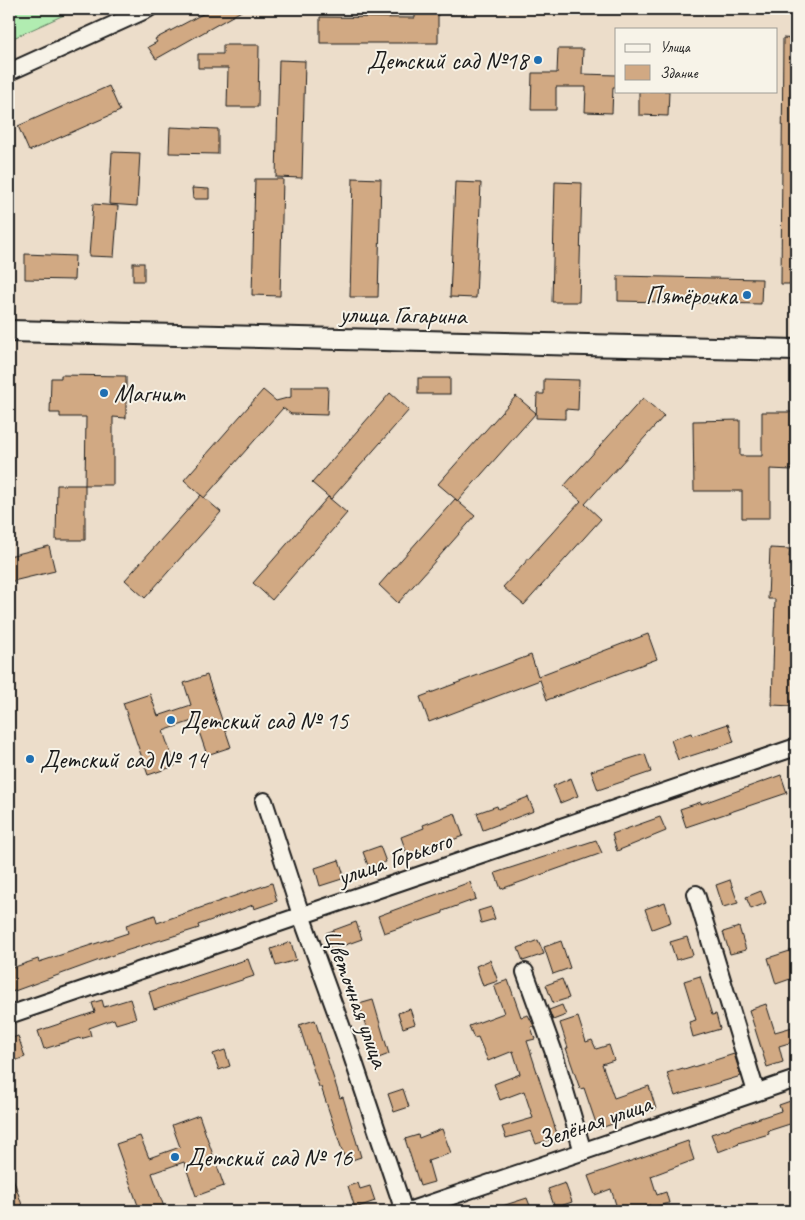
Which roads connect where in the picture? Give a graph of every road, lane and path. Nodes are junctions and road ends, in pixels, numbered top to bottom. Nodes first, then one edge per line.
1 (148, 9) edge
2 (9, 72) edge
3 (9, 331) edge
4 (796, 350) edge
5 (796, 747) edge
6 (264, 801) dead end
7 (696, 894) dead end
8 (301, 915) junction
9 (525, 972) dead end
10 (9, 1015) edge
11 (796, 1079) edge
12 (756, 1092) junction
13 (583, 1152) junction
14 (404, 1211) edge
15 (408, 1211) edge

1 - 2 street
3 - 4 main road, улица Гагарина
5 - 8 street, улица Горького
6 - 8 street, Цветочная улица
7 - 12 street
8 - 10 street, улица Горького
8 - 14 street, Цветочная улица
9 - 13 street
11 - 12 street, Зелёная улица
12 - 13 street, Зелёная улица
13 - 15 street, Зелёная улица

